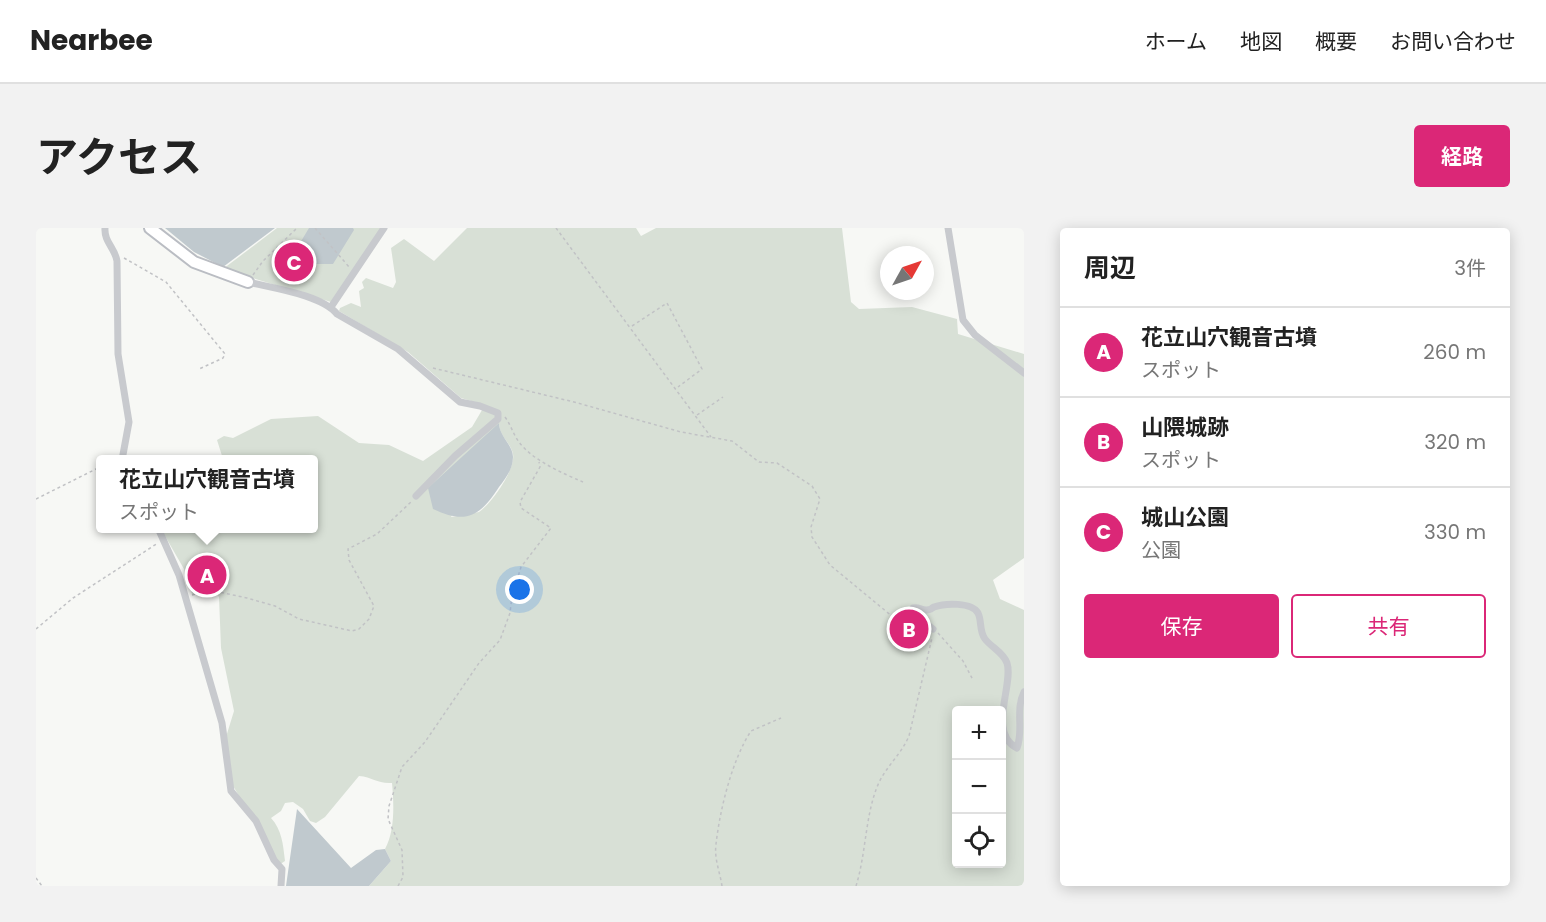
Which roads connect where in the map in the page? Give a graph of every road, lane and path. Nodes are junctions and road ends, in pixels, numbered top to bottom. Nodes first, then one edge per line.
1 (105, 228) edge
2 (150, 228) edge
3 (297, 228) edge
4 (315, 228) edge
5 (384, 228) edge
6 (556, 228) edge
7 (948, 228) edge
8 (116, 254) junction
9 (354, 272) junction
10 (248, 282) junction
11 (332, 307) junction
12 (631, 327) junction
13 (420, 366) junction
14 (199, 369) dead end
15 (1024, 373) edge
16 (677, 387) junction
17 (723, 397) dead end
18 (498, 413) junction
19 (696, 416) junction
20 (712, 438) junction
21 (123, 455) edge
22 (539, 462) junction
23 (96, 469) edge
24 (583, 482) dead end
25 (416, 496) joint
26 (36, 499) edge
27 (160, 533) edge
28 (164, 540) junction
29 (185, 597) junction
30 (36, 629) edge
31 (933, 629) junction
32 (973, 680) dead end
33 (1024, 692) edge
34 (781, 718) dead end
35 (36, 878) edge
36 (42, 886) edge
37 (281, 886) edge
38 (398, 886) edge
39 (722, 886) edge
40 (856, 886) edge

1 - 8 street
2 - 10 street
3 - 10 path
4 - 9 path
5 - 9 street
6 - 12 path
7 - 15 street
8 - 14 path
8 - 21 street
9 - 11 street
10 - 11 street
11 - 13 street
12 - 16 path
12 - 16 path
13 - 18 street
13 - 20 path
16 - 19 path
17 - 19 path
18 - 22 path
18 - 25 street
19 - 20 path
20 - 31 path
22 - 24 path
22 - 38 path
23 - 26 path
25 - 29 path
27 - 28 street
28 - 29 street
28 - 30 path
29 - 37 street
31 - 32 path
31 - 33 street
31 - 40 path
34 - 39 path
35 - 36 path

